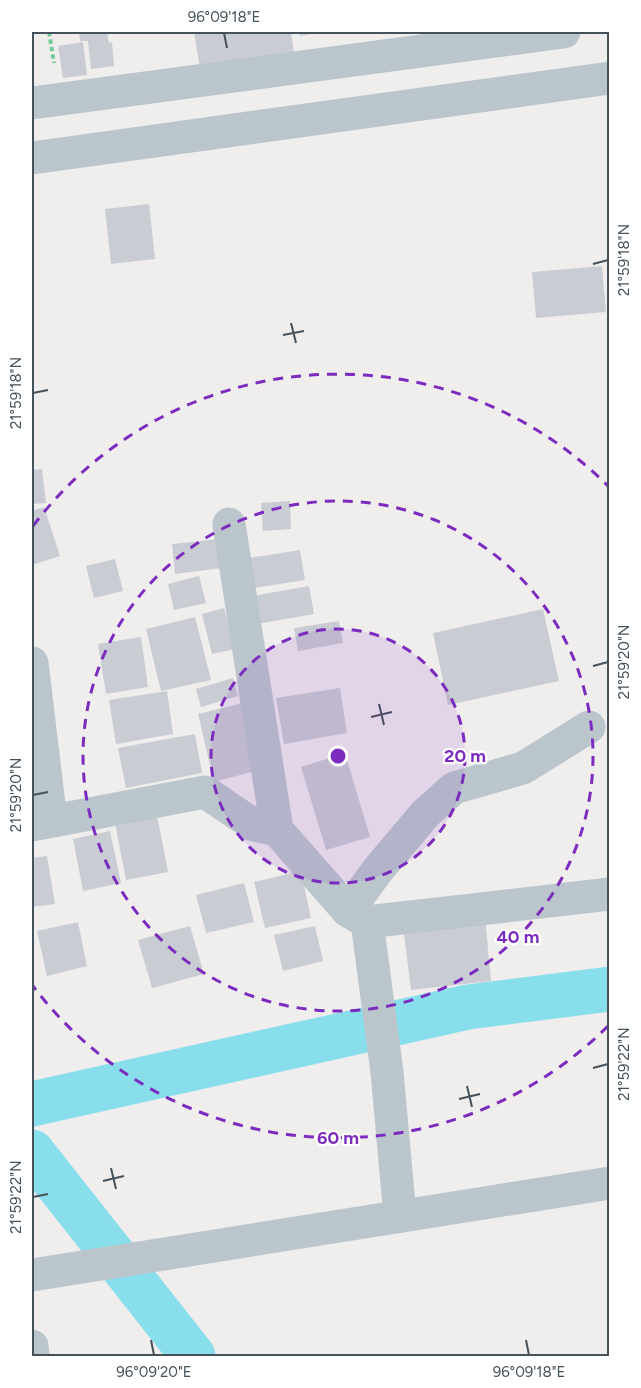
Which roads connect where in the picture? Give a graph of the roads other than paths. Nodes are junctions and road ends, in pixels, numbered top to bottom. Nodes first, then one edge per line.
1 (564, 32) edge
2 (393, 43) edge
3 (609, 78) edge
4 (32, 103) edge
5 (32, 158) edge
6 (229, 524) dead end
7 (32, 663) edge
8 (589, 727) dead end
9 (41, 823) edge
10 (277, 830) junction
11 (609, 894) edge
12 (358, 917) junction
13 (609, 1183) edge
14 (400, 1216) junction
15 (32, 1275) edge
16 (32, 1346) edge
17 (33, 1356) edge

1 - 2 street
2 - 4 street
3 - 5 street
6 - 10 street
7 - 9 street
8 - 12 street
9 - 10 street
10 - 12 street
11 - 12 street
12 - 14 street
13 - 14 street
14 - 15 street
16 - 17 street

